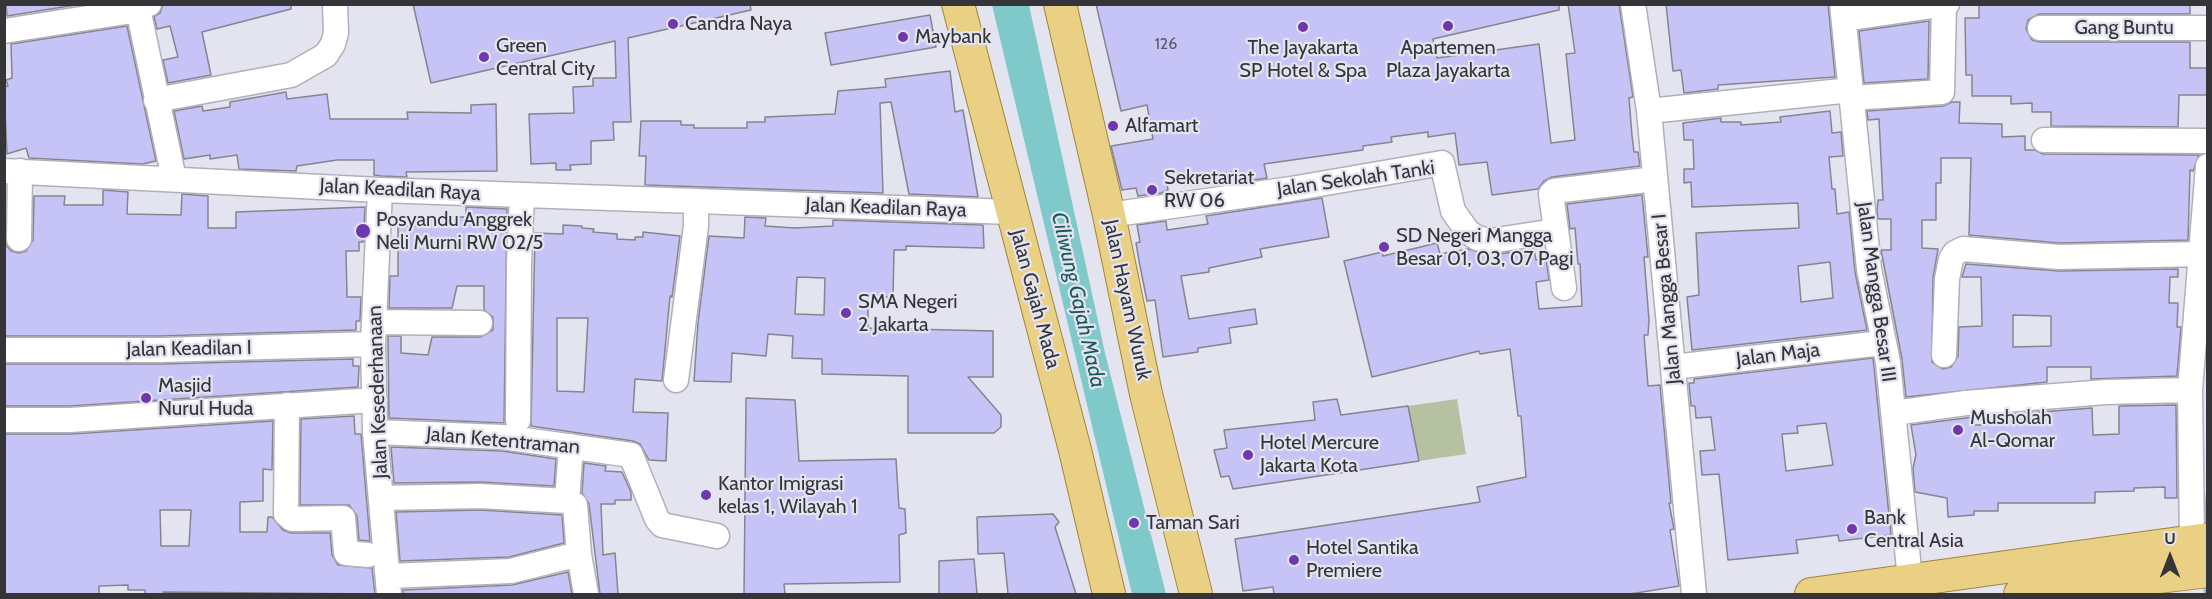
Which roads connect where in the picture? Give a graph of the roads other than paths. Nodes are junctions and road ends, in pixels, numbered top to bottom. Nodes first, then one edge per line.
1 (335, 4) edge
2 (958, 4) edge
3 (1060, 4) edge
4 (1633, 4) edge
5 (1946, 5) edge
6 (141, 6) edge
7 (1843, 12) edge
8 (2040, 28) dead end
9 (2208, 28) edge
10 (4, 32) edge
11 (1851, 94) junction
12 (156, 100) junction
13 (1649, 111) junction
14 (2044, 140) dead end
15 (2208, 141) edge
16 (2208, 166) edge
17 (12, 171) edge
18 (1656, 178) junction
19 (174, 179) junction
20 (380, 190) junction
21 (522, 196) junction
22 (696, 203) junction
23 (1012, 212) junction
24 (1109, 215) junction
25 (1555, 231) junction
26 (19, 239) dead end
27 (2201, 254) junction
28 (1564, 288) dead end
29 (480, 323) dead end
30 (374, 333) junction
31 (1882, 343) junction
32 (4, 350) edge
33 (1944, 355) dead end
34 (1673, 367) junction
35 (676, 380) dead end
36 (2190, 390) junction
37 (375, 400) junction
38 (287, 405) junction
39 (1894, 413) junction
40 (4, 420) edge
41 (518, 420) dead end
42 (375, 432) junction
43 (571, 446) junction
44 (381, 498) junction
45 (567, 501) junction
46 (717, 536) dead end
47 (2197, 536) edge
48 (579, 554) junction
49 (368, 555) dead end
50 (2202, 572) edge
51 (2032, 578) edge
52 (1910, 579) junction
53 (389, 585) edge
54 (586, 594) edge
55 (1109, 594) edge
56 (1196, 594) edge
57 (1694, 594) edge
58 (1811, 594) edge

1 - 12 street
2 - 23 main road, Jalan Gajah Mada
3 - 24 main road, Jalan Hayam Wuruk
4 - 13 street, Jalan Mangga Besar I
5 - 7 street
5 - 11 street
6 - 10 street
6 - 12 street
7 - 11 street, Jalan Mangga Besar III
8 - 9 street, Gang Buntu
11 - 13 street
11 - 31 street, Jalan Mangga Besar III
12 - 19 street
13 - 18 street, Jalan Mangga Besar I
14 - 15 street
16 - 27 street
17 - 19 street, Jalan Keadilan Raya
17 - 26 street
18 - 25 street
18 - 34 street, Jalan Mangga Besar I
19 - 20 street, Jalan Keadilan Raya
20 - 21 street, Jalan Keadilan Raya
20 - 30 street, Jalan Kesederhanaan
21 - 22 street, Jalan Keadilan Raya
21 - 41 street
22 - 23 street, Jalan Keadilan Raya
22 - 35 street
23 - 55 main road, Jalan Gajah Mada
24 - 25 street, Jalan Sekolah Tanki
24 - 56 main road, Jalan Hayam Wuruk
25 - 28 street
27 - 33 street
27 - 36 street
29 - 30 street, Jalan Keadilan I
30 - 32 street, Jalan Keadilan I
30 - 37 street, Jalan Kesederhanaan
31 - 34 street, Jalan Maja
31 - 39 street, Jalan Mangga Besar III
34 - 57 street, Jalan Mangga Besar I
36 - 39 street
36 - 47 street
37 - 38 street
37 - 42 street, Jalan Kesederhanaan
38 - 40 street
38 - 49 street
39 - 52 street, Jalan Mangga Besar III
42 - 43 street, Jalan Ketentraman
42 - 44 street, Jalan Kesederhanaan
43 - 45 street
43 - 46 street, Jalan Ketentraman
44 - 45 street
44 - 53 street, Jalan Kesederhanaan
45 - 48 street
47 - 51 main road
48 - 53 street
48 - 54 street
50 - 51 main road
51 - 52 main road
52 - 58 main road

